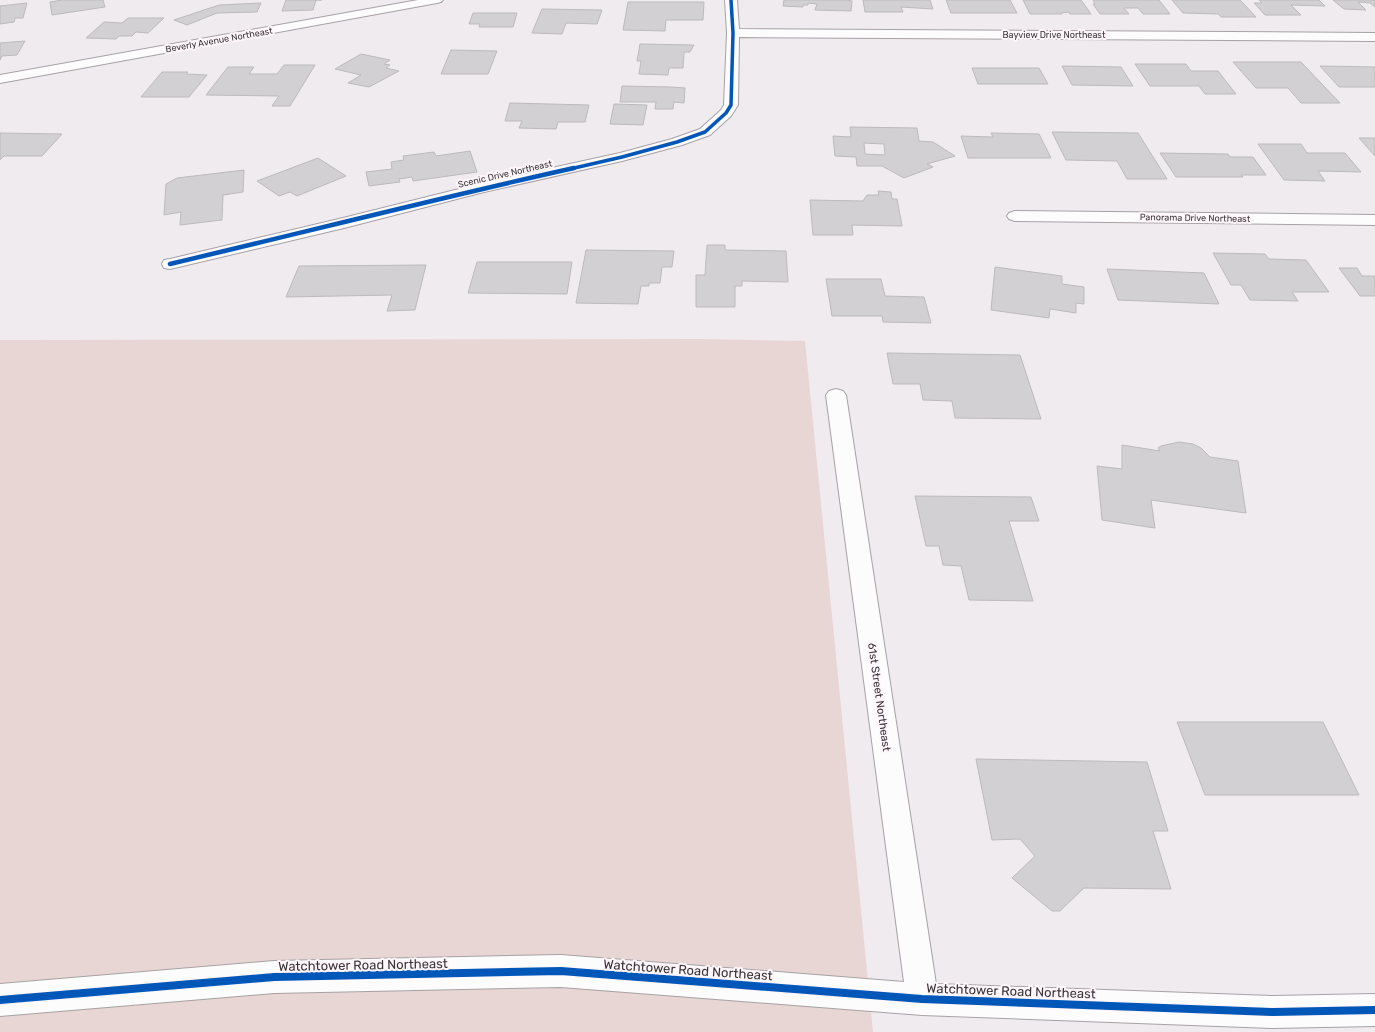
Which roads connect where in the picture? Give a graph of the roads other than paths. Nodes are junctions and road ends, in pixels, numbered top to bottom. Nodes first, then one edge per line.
1 (437, 0) edge
2 (731, 0) edge
3 (733, 33) junction
4 (1375, 36) edge
5 (0, 79) edge
6 (1015, 216) dead end
7 (1375, 220) edge
8 (170, 264) dead end
9 (836, 395) dead end
10 (922, 999) junction
11 (0, 1000) edge
12 (1375, 1010) edge

1 - 5 street, Beverly Avenue Northeast
2 - 3 street, Scenic Drive Northeast
3 - 4 street, Bayview Drive Northeast
3 - 8 street, Scenic Drive Northeast
6 - 7 street, Panorama Drive Northeast
9 - 10 street, 61st Street Northeast
10 - 11 street, Watchtower Road Northeast
10 - 12 street, Watchtower Road Northeast

